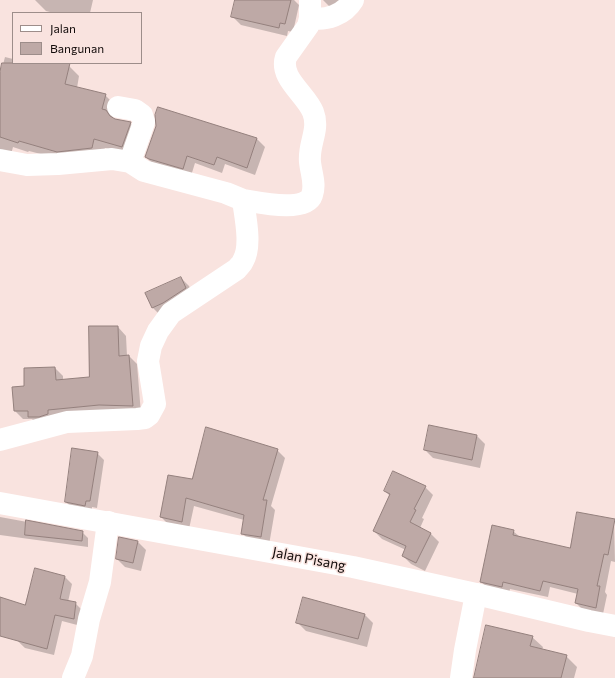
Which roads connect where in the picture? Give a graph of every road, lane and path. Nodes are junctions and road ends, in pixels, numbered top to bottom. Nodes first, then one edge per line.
1 (353, 0) edge
2 (310, 9) edge
3 (118, 107) dead end
4 (0, 160) edge
5 (130, 162) junction
6 (243, 200) junction
7 (0, 440) edge
8 (0, 503) edge
9 (108, 522) junction
10 (476, 594) junction
11 (615, 626) edge
12 (73, 678) edge
13 (461, 678) edge

1 - 2 street
2 - 6 street
3 - 5 street
4 - 5 street
5 - 6 street
6 - 7 street
8 - 9 street, Jalan Pisang
9 - 10 street, Jalan Pisang
9 - 12 street
10 - 11 street, Jalan Pisang
10 - 13 street

